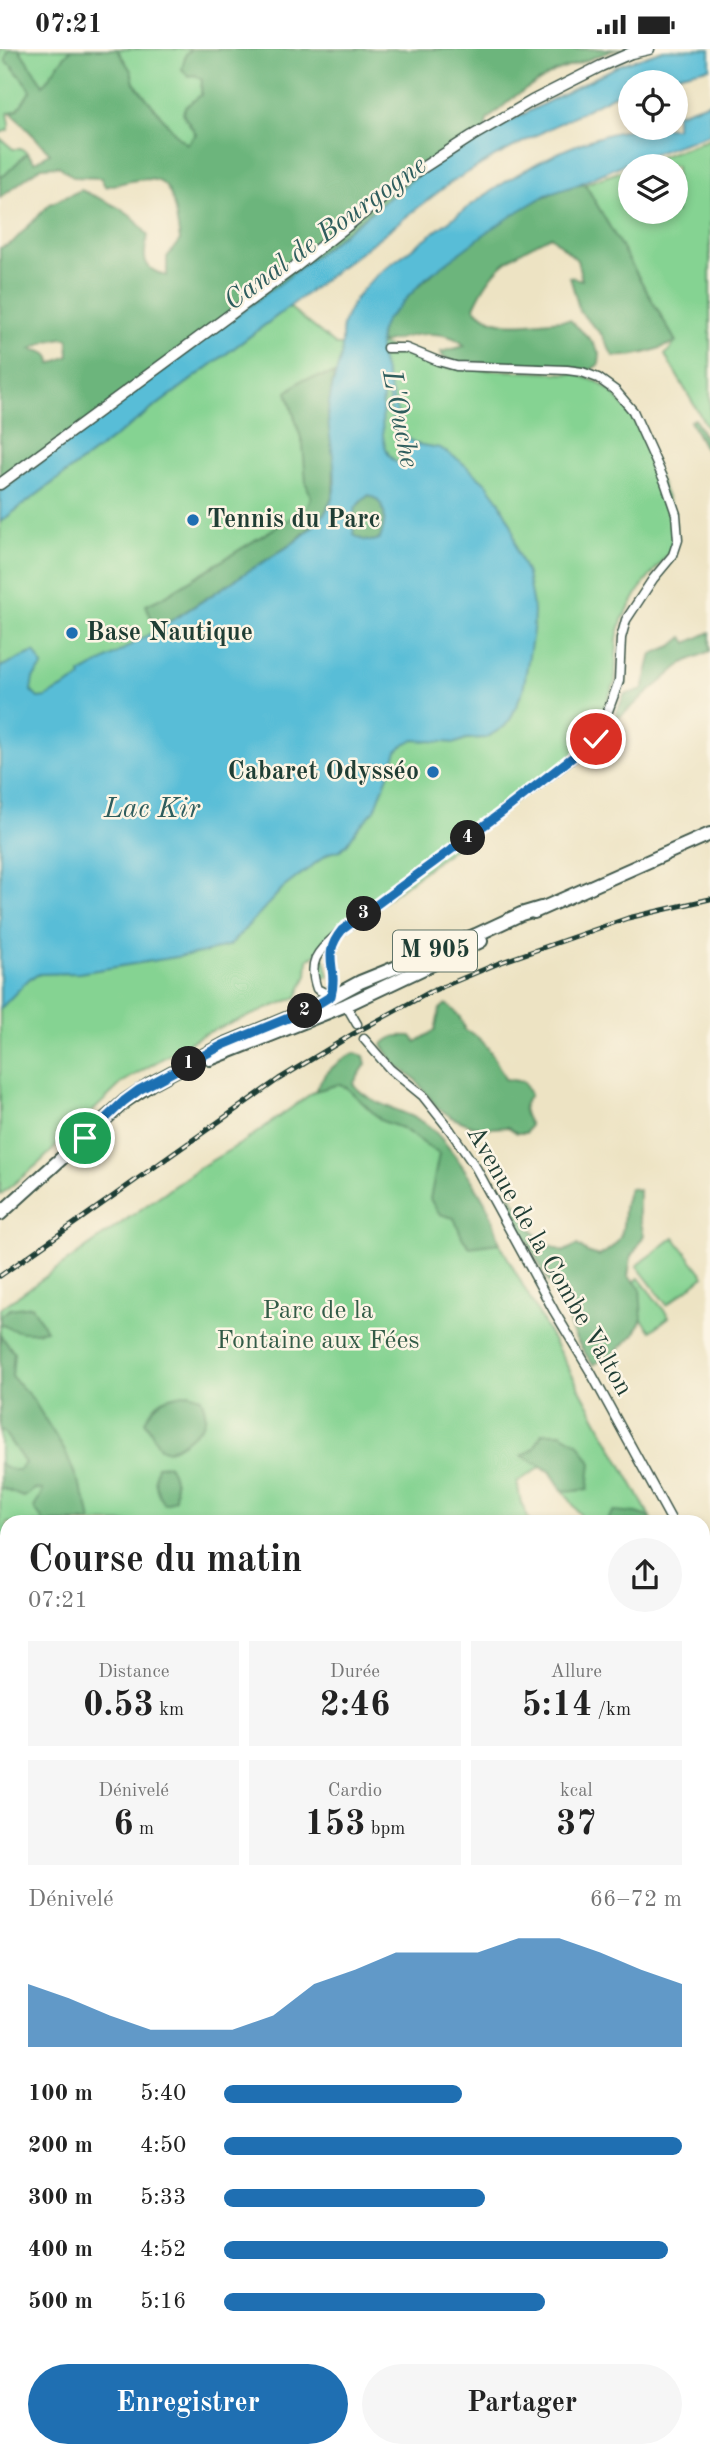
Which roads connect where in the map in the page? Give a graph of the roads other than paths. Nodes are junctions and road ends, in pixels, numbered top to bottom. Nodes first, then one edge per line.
1 (649, 49) edge
2 (387, 348) dead end
3 (0, 484) edge
4 (614, 727) dead end
5 (598, 738) junction
6 (710, 834) edge
7 (541, 908) junction
8 (342, 930) junction
9 (451, 945) junction
10 (331, 996) junction
11 (346, 1005) junction
12 (301, 1022) junction
13 (357, 1024) dead end
14 (364, 1039) dead end
15 (179, 1069) junction
16 (1, 1217) edge
17 (669, 1515) edge

1 - 3 street
2 - 5 street
4 - 5 street
5 - 8 street
6 - 7 main road, M 905
7 - 9 main road, M 905
7 - 11 main road, M 905
8 - 10 street
8 - 10 street
9 - 10 main road, M 905
9 - 11 main road, M 905
10 - 11 main road
10 - 12 main road, M 905
10 - 15 main road, M 905
11 - 12 main road, M 905
11 - 13 street
12 - 15 main road, M 905
14 - 17 street, Avenue de la Combe Valton
15 - 16 main road, M 905

